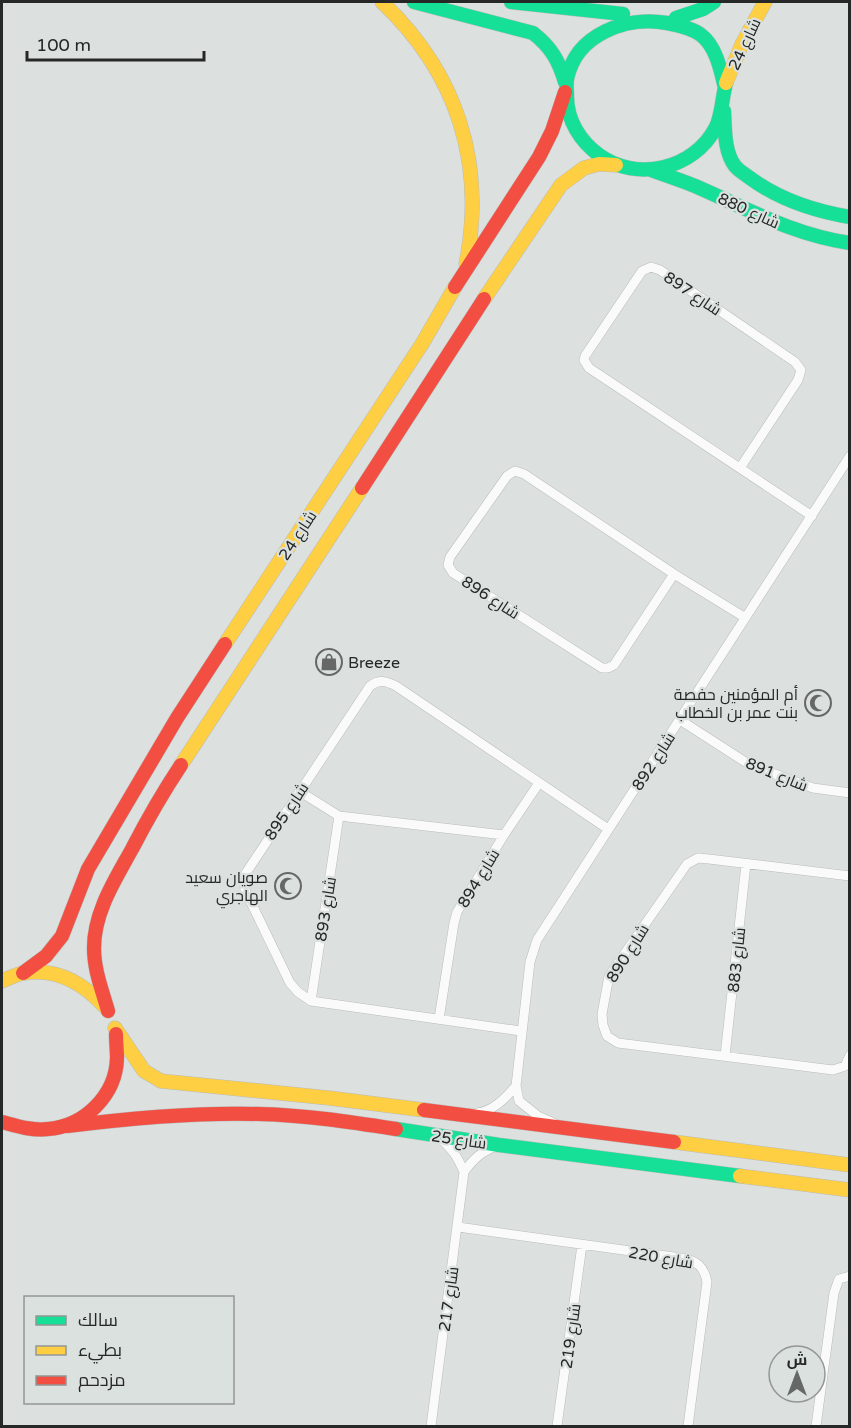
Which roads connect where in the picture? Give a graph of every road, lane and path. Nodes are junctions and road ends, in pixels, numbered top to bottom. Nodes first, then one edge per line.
1 (382, 2) edge
2 (414, 2) edge
3 (511, 2) edge
4 (714, 2) edge
5 (765, 2) edge
6 (625, 14) junction
7 (676, 18) junction
8 (565, 88) junction
9 (724, 88) junction
10 (723, 105) junction
11 (616, 165) junction
12 (651, 170) junction
13 (849, 217) edge
14 (849, 243) edge
15 (465, 272) junction
16 (849, 456) edge
17 (740, 468) junction
18 (812, 516) junction
19 (674, 574) junction
20 (744, 617) junction
21 (680, 720) junction
22 (539, 783) junction
23 (299, 791) junction
24 (849, 793) edge
25 (339, 816) junction
26 (608, 829) junction
27 (504, 835) junction
28 (746, 864) junction
29 (849, 876) edge
30 (23, 973) junction
31 (2, 981) edge
32 (311, 1001) junction
33 (108, 1011) junction
34 (439, 1019) junction
35 (115, 1028) junction
36 (521, 1031) junction
37 (849, 1055) edge
38 (725, 1056) junction
39 (516, 1086) junction
40 (457, 1116) junction
41 (2, 1122) edge
42 (67, 1126) junction
43 (571, 1129) junction
44 (24, 1130) junction
45 (2, 1133) edge
46 (437, 1137) junction
47 (499, 1145) junction
48 (849, 1165) edge
49 (464, 1172) junction
50 (849, 1173) edge
51 (770, 1180) junction
52 (849, 1190) edge
53 (458, 1227) junction
54 (582, 1245) junction
55 (849, 1276) edge
56 (431, 1426) edge
57 (557, 1426) edge
58 (688, 1426) edge
59 (816, 1426) edge

1 - 15 street
2 - 8 street
3 - 6 street
4 - 7 street
5 - 9 street, شارع 24
6 - 7 street
6 - 8 street
7 - 9 street
8 - 11 street
8 - 15 street, شارع 24
9 - 10 street
10 - 12 street
10 - 13 street, شارع 880
11 - 12 street
11 - 33 street, شارع 24
12 - 14 street, شارع 880
15 - 30 street, شارع 24
16 - 18 street, شارع 892
17 - 17 street, شارع 897
17 - 18 street, شارع 897
18 - 20 street, شارع 892
19 - 19 street, شارع 896
19 - 20 street, شارع 896
20 - 21 street, شارع 892
21 - 24 street, شارع 891
21 - 26 street, شارع 892
22 - 23 street, شارع 895
22 - 26 street, شارع 895
22 - 27 street, شارع 894
23 - 25 street
23 - 32 street, شارع 895
25 - 27 street
25 - 32 street, شارع 893
26 - 36 street, شارع 892
27 - 34 street, شارع 894
28 - 29 street, شارع 890
28 - 38 street, شارع 883
28 - 38 street, شارع 890
30 - 31 street
30 - 33 street
32 - 34 street
33 - 35 street, شارع 24
34 - 36 street
35 - 40 street, شارع 25
35 - 42 street
36 - 39 street, شارع 892
37 - 38 street, شارع 890
39 - 40 street
39 - 43 street
40 - 43 street, شارع 25
41 - 44 street
42 - 44 street, شارع 25
42 - 46 street, شارع 25
43 - 47 street
43 - 48 street, شارع 25
44 - 45 street
46 - 47 street, شارع 25
46 - 49 street
47 - 49 street
47 - 51 street, شارع 25
49 - 53 street, شارع 217
50 - 51 street
51 - 52 street, شارع 25
53 - 54 street, شارع 220
53 - 56 street, شارع 217
54 - 57 street, شارع 219
54 - 58 street, شارع 220
55 - 59 street

